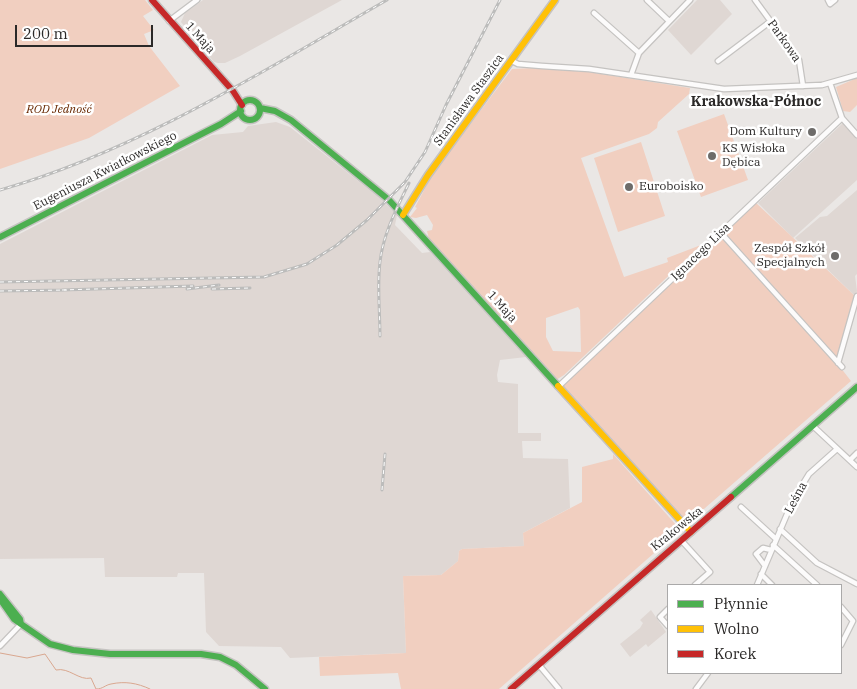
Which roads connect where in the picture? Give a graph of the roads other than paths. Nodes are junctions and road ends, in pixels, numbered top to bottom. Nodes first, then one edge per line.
1 (152, 0) edge
2 (197, 0) edge
3 (555, 0) edge
4 (647, 0) edge
5 (690, 0) edge
6 (828, 0) edge
7 (835, 0) edge
8 (763, 1) edge
9 (756, 2) edge
10 (594, 13) dead end
11 (169, 21) junction
12 (669, 21) junction
13 (771, 21) junction
14 (639, 53) junction
15 (512, 61) junction
16 (718, 61) dead end
17 (631, 75) junction
18 (857, 75) edge
19 (830, 83) junction
20 (803, 86) junction
21 (243, 108) junction
22 (260, 111) junction
23 (842, 118) junction
24 (857, 135) edge
25 (403, 215) junction
26 (720, 233) junction
27 (0, 238) edge
28 (857, 296) edge
29 (559, 386) junction
30 (857, 387) edge
31 (813, 426) junction
32 (838, 449) junction
33 (857, 453) edge
34 (850, 460) junction
35 (857, 467) edge
36 (741, 507) dead end
37 (780, 529) junction
38 (691, 532) junction
39 (776, 539) junction
40 (681, 540) junction
41 (772, 547) junction
42 (765, 566) junction
43 (762, 574) junction
44 (696, 584) edge
45 (757, 584) edge
46 (771, 584) edge
47 (816, 584) edge
48 (857, 584) edge
49 (0, 594) edge
50 (0, 599) edge
51 (842, 608) edge
52 (667, 610) edge
53 (21, 624) junction
54 (667, 625) edge
55 (842, 643) edge
56 (0, 646) edge
57 (539, 665) junction
58 (707, 674) edge
59 (265, 689) edge
60 (510, 689) edge
61 (559, 689) edge
62 (696, 689) edge

1 - 11 street, 1 Maja
2 - 11 street
3 - 15 street, Stanisława Staszica
4 - 12 street
5 - 12 street
6 - 7 street
8 - 9 street
9 - 13 street, Parkowa
10 - 14 street
11 - 21 street, 1 Maja
12 - 14 street
13 - 16 street
13 - 20 street, Parkowa
14 - 17 street
15 - 17 street
15 - 25 street, Stanisława Staszica
17 - 20 street
18 - 19 street
19 - 20 street
19 - 23 street
21 - 22 street
21 - 22 street, Eugeniusza Kwiatkowskiego
21 - 27 street, Eugeniusza Kwiatkowskiego
22 - 25 street, 1 Maja
23 - 24 street
23 - 26 street, Ignacego Lisa
25 - 29 street, 1 Maja
26 - 28 street
26 - 29 street, Ignacego Lisa
29 - 38 street, 1 Maja
30 - 31 street, Krakowska
31 - 32 street
31 - 38 street, Krakowska
32 - 34 street
32 - 37 street, Leśna
33 - 34 street
34 - 35 street
36 - 39 street
37 - 39 street, Leśna
37 - 48 street, Leśna
38 - 40 street, Krakowska
39 - 41 street, Leśna
40 - 44 street
40 - 57 street, Krakowska
41 - 42 street, Leśna
41 - 42 street
41 - 47 street
42 - 43 street, Leśna
43 - 45 street, Leśna
43 - 46 street
49 - 53 street
50 - 53 street
51 - 55 street
52 - 54 street
53 - 56 street
53 - 59 street
57 - 60 street, Krakowska
57 - 61 street
58 - 62 street

